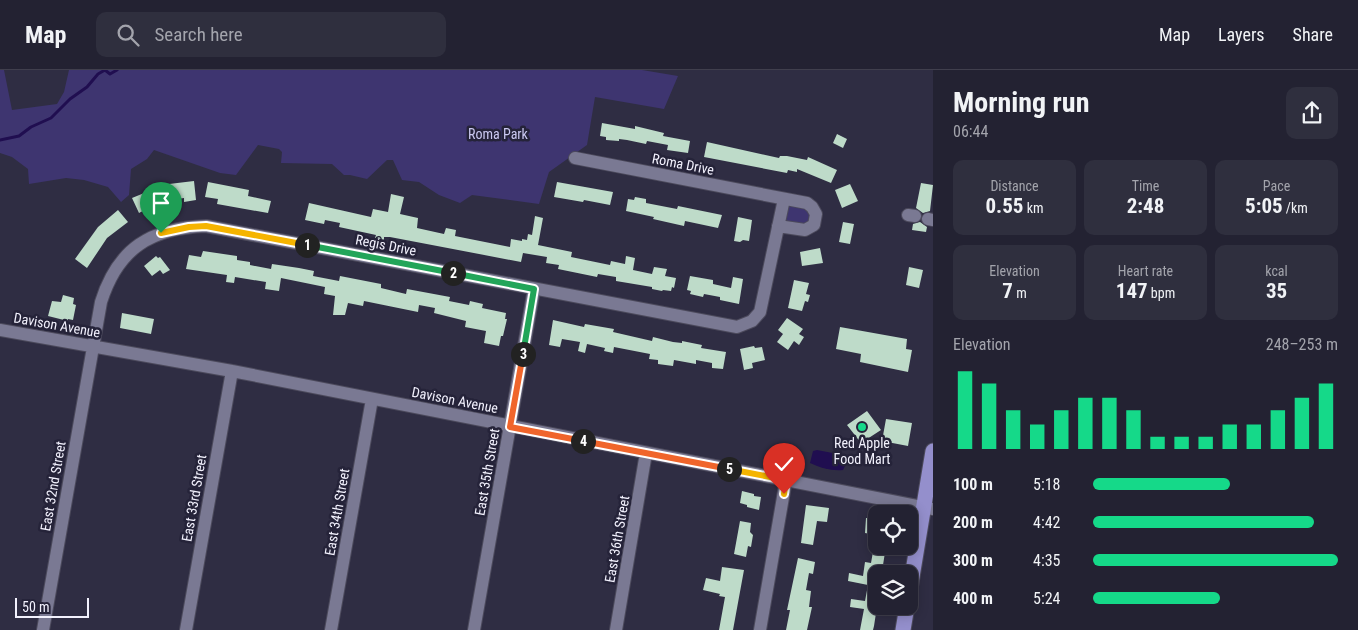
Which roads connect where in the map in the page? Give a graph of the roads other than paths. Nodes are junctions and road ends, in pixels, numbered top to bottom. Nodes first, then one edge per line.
1 (575, 158) dead end
2 (784, 199) junction
3 (778, 226) junction
4 (534, 289) junction
5 (0, 330) edge
6 (93, 347) junction
7 (232, 371) junction
8 (372, 399) junction
9 (510, 427) junction
10 (933, 451) edge
11 (646, 453) junction
12 (786, 480) junction
13 (928, 509) edge
14 (916, 565) edge
15 (906, 615) edge
16 (43, 630) edge
17 (186, 630) edge
18 (331, 630) edge
19 (474, 630) edge
20 (616, 630) edge
21 (760, 630) edge
22 (903, 630) edge

1 - 2 street, Roma Drive
2 - 3 street
2 - 3 street, Roma Drive
3 - 4 street, Regis Drive
4 - 6 street, Regis Drive
4 - 9 street, East 35th Street
5 - 6 street, Davison Avenue
6 - 7 street, Davison Avenue
6 - 16 street, East 32nd Street
7 - 8 street, Davison Avenue
7 - 17 street, East 33rd Street
8 - 9 street, Davison Avenue
8 - 18 street, East 34th Street
9 - 11 street, Davison Avenue
9 - 19 street, East 35th Street
10 - 13 main road
11 - 12 street, Davison Avenue
11 - 20 street, East 36th Street
12 - 13 street, Davison Avenue
12 - 21 street
13 - 14 main road
15 - 22 main road

